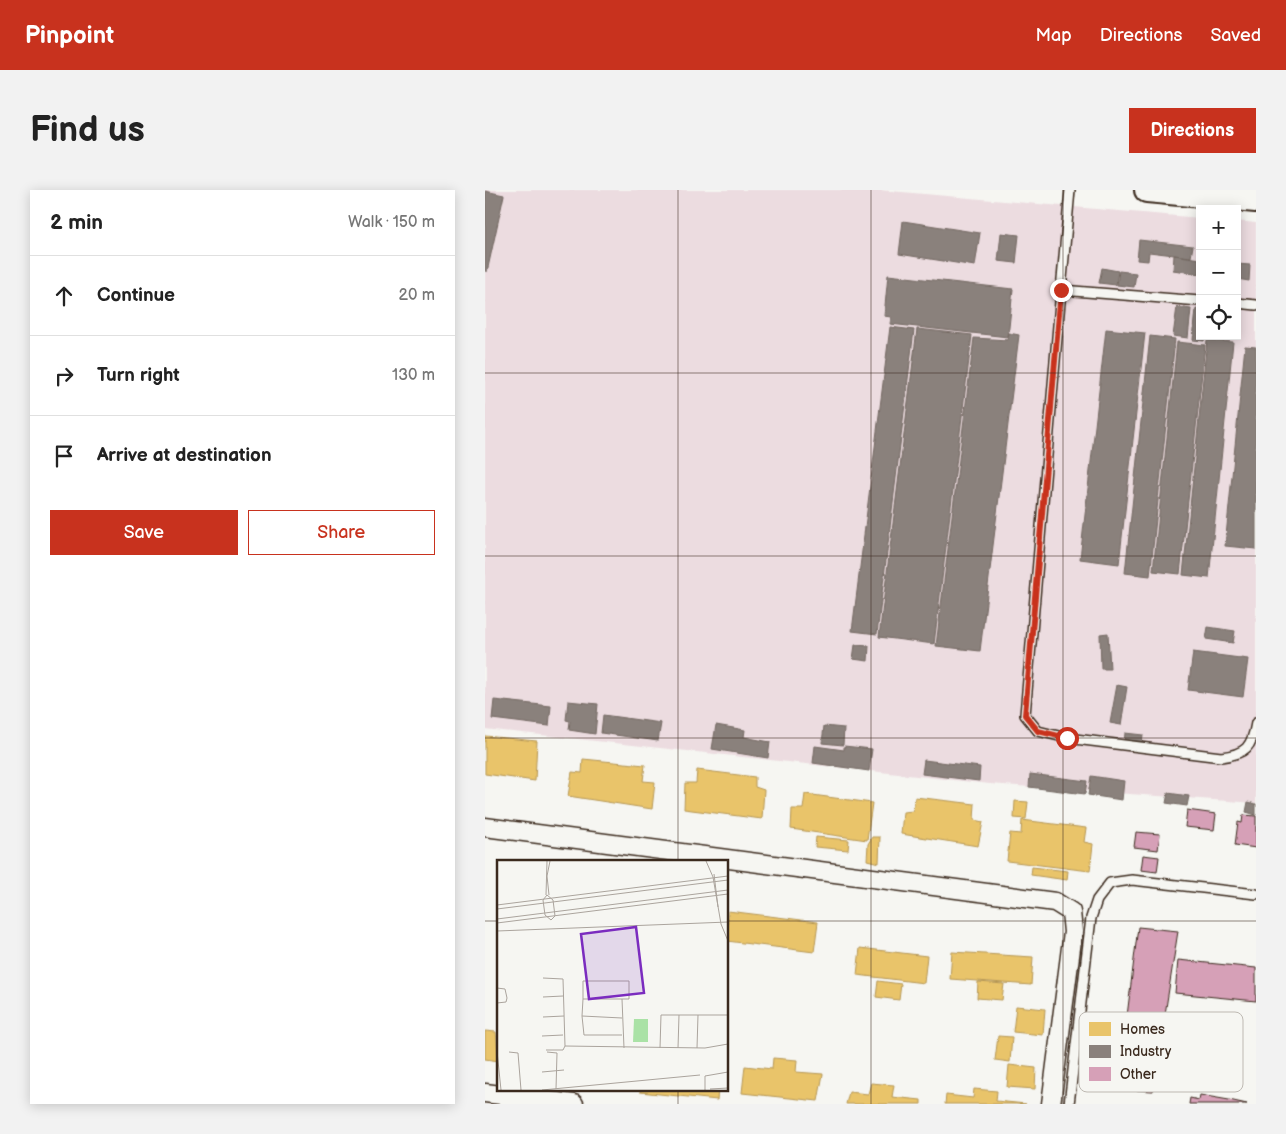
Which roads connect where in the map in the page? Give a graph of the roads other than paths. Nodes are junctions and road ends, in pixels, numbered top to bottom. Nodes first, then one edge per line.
1 (1070, 190) edge
2 (1147, 190) edge
3 (1256, 200) edge
4 (1061, 290) junction
5 (1196, 301) edge
6 (1241, 304) edge
7 (1256, 305) edge
8 (1256, 723) edge
9 (485, 827) edge
10 (1256, 894) edge
11 (1080, 1012) edge
12 (1079, 1019) edge
13 (485, 1093) edge
14 (574, 1104) edge
15 (1051, 1104) edge
16 (1069, 1104) edge

1 - 4 lane
2 - 3 main road
4 - 5 lane
4 - 8 lane
6 - 7 lane
9 - 15 street
10 - 11 lane
12 - 16 lane
13 - 14 street

